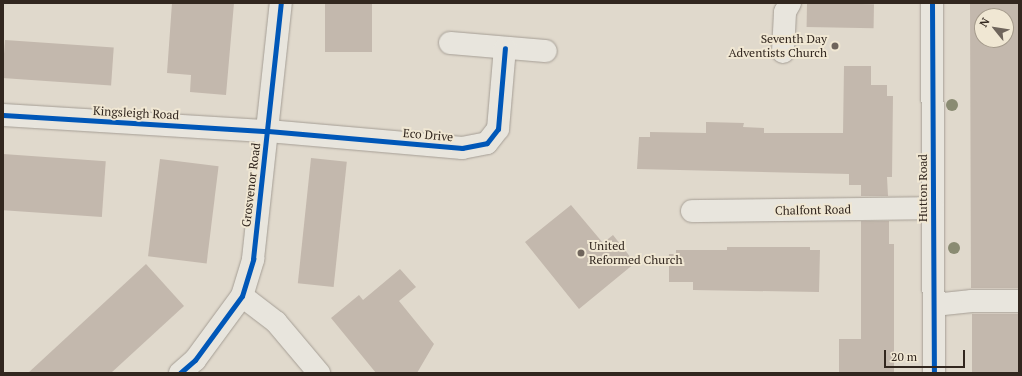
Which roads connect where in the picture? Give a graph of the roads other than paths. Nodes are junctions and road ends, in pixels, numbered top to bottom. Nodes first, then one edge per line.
1 (281, 3) edge
2 (790, 3) edge
3 (932, 3) edge
4 (450, 43) dead end
5 (505, 48) junction
6 (546, 51) dead end
7 (783, 52) dead end
8 (3, 116) edge
9 (268, 130) junction
10 (933, 208) junction
11 (692, 211) dead end
12 (242, 296) junction
13 (1019, 301) edge
14 (934, 305) junction
15 (180, 373) edge
16 (319, 373) edge
17 (934, 373) edge

1 - 9 street, Grosvenor Road
2 - 7 street
3 - 10 street, Hutton Road
4 - 5 street
5 - 6 street
5 - 9 street, Eco Drive
8 - 9 street, Kingsleigh Road
9 - 12 street, Grosvenor Road
10 - 11 street, Chalfont Road
10 - 14 street, Hutton Road
12 - 15 street, Grosvenor Road
12 - 16 street
13 - 14 street
14 - 17 street, Hutton Road

